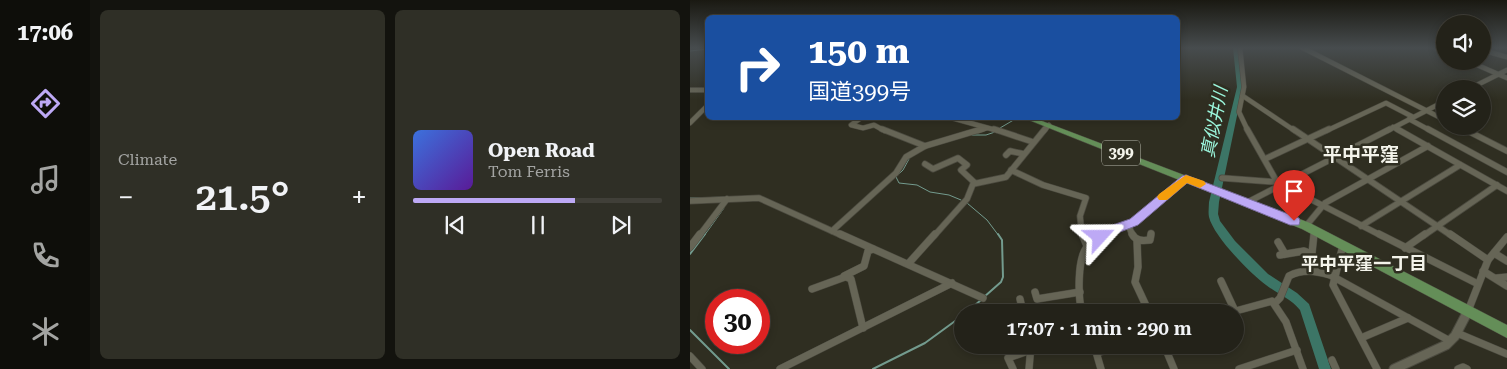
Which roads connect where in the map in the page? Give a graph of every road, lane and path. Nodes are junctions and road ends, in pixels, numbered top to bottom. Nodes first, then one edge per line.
1 (1242, 65) edge
2 (1337, 65) edge
3 (1489, 70) edge
4 (1507, 70) edge
5 (1499, 74) junction
6 (1507, 78) edge
7 (1487, 80) edge
8 (705, 89) edge
9 (690, 90) edge
10 (1243, 96) junction
11 (1436, 105) edge
12 (705, 108) edge
13 (1426, 110) junction
14 (1436, 115) edge
15 (1411, 118) junction
16 (858, 120) edge
17 (959, 120) edge
18 (1033, 120) edge
19 (690, 123) edge
20 (1049, 126) junction
21 (1393, 127) junction
22 (987, 128) junction
23 (1476, 135) edge
24 (1307, 140) junction
25 (1033, 142) junction
26 (925, 146) junction
27 (1428, 146) junction
28 (1507, 151) edge
29 (1024, 154) junction
30 (1006, 155) dead end
31 (1334, 157) junction
32 (1265, 159) junction
33 (925, 164) dead end
34 (1460, 164) junction
35 (1011, 170) junction
36 (1507, 172) edge
37 (1186, 178) junction
38 (1222, 178) dead end
39 (1368, 180) junction
40 (975, 183) junction
41 (1279, 184) junction
42 (1497, 185) junction
43 (1507, 191) edge
44 (727, 199) junction
45 (690, 200) edge
46 (1241, 201) junction
47 (1400, 201) junction
48 (1322, 206) junction
49 (1128, 225) junction
50 (1361, 226) junction
51 (1437, 226) junction
52 (1310, 228) junction
53 (832, 231) junction
54 (1507, 237) edge
55 (1153, 238) dead end
56 (1137, 241) junction
57 (1278, 242) dead end
58 (1343, 245) junction
59 (1087, 246) junction
60 (690, 247) edge
61 (1405, 248) junction
62 (873, 249) junction
63 (1494, 253) junction
64 (1312, 254) junction
65 (1488, 260) junction
66 (1507, 262) edge
67 (908, 264) junction
68 (1316, 271) junction
69 (1483, 271) junction
70 (845, 276) junction
71 (1492, 276) junction
72 (1334, 277) junction
73 (1507, 277) edge
74 (1222, 282) dead end
75 (952, 283) junction
76 (1478, 284) junction
77 (1507, 286) edge
78 (812, 288) dead end
79 (1035, 292) dead end
80 (1080, 292) junction
81 (983, 298) dead end
82 (1020, 298) dead end
83 (1275, 303) junction
84 (1021, 304) edge
85 (1081, 304) edge
86 (1145, 304) edge
87 (1231, 304) edge
88 (1244, 309) edge
89 (1468, 311) junction
90 (1408, 318) junction
91 (863, 328) junction
92 (1457, 332) junction
93 (1507, 332) edge
94 (1361, 338) junction
95 (1450, 342) junction
96 (1297, 350) junction
97 (1017, 354) edge
98 (1031, 354) edge
99 (1096, 354) edge
100 (1168, 354) edge
101 (1507, 354) edge
102 (690, 356) edge
103 (1332, 360) dead end
104 (702, 369) edge
105 (780, 369) edge
106 (1013, 369) edge
107 (1029, 369) edge
108 (1101, 369) edge
109 (1174, 369) edge
110 (1239, 369) edge
111 (1303, 369) edge
112 (1336, 369) edge
113 (1378, 369) edge
114 (1394, 369) edge
115 (1458, 369) edge
116 (1467, 369) edge

1 - 10 street
2 - 13 street
3 - 5 street
4 - 5 street
5 - 6 street
5 - 7 street
8 - 9 street
10 - 24 street
10 - 32 street
11 - 13 street
12 - 19 street
13 - 14 street
13 - 15 street
15 - 21 street
15 - 24 street
15 - 36 street
16 - 26 street
17 - 22 street
18 - 20 highway, 399
20 - 25 street
20 - 37 highway, 399
21 - 27 street
21 - 31 street
22 - 25 street
22 - 26 street
23 - 28 street
24 - 31 street
24 - 32 street
25 - 29 street
26 - 53 street
27 - 34 street
27 - 39 street
29 - 30 street
29 - 35 street
31 - 39 street
31 - 41 street
32 - 41 street
33 - 40 street
34 - 42 street
34 - 47 street
35 - 40 street
35 - 59 street
37 - 46 highway, 399
37 - 49 street
38 - 41 street
39 - 47 street
39 - 48 street
40 - 67 street
41 - 46 street
41 - 48 street
42 - 43 street
42 - 51 street
44 - 45 street
44 - 53 street
44 - 60 street
46 - 52 highway, 399
47 - 50 street
47 - 51 street
48 - 50 street
48 - 52 street
49 - 56 street
49 - 59 street
50 - 61 street
51 - 61 street
51 - 65 street
52 - 58 highway, 399
52 - 64 street
53 - 62 street
54 - 63 street
55 - 56 street
56 - 86 street
57 - 64 street
58 - 72 street
58 - 89 highway, 399
59 - 80 street
61 - 76 street
62 - 67 street
62 - 70 street
63 - 65 street
63 - 66 street
64 - 68 street
65 - 69 street
67 - 75 street
68 - 72 street
68 - 83 street
69 - 71 street
69 - 76 street
70 - 78 street
70 - 91 street
71 - 73 street
71 - 77 street
72 - 90 street
72 - 94 street
74 - 87 street
75 - 81 street
75 - 91 street
76 - 89 street
79 - 80 street
80 - 85 street
82 - 84 street
83 - 88 street
83 - 96 street
89 - 92 street
89 - 93 highway, 399
90 - 94 street
90 - 95 street
91 - 105 street
92 - 95 street
92 - 101 street
94 - 113 street
95 - 114 street
96 - 110 street
96 - 111 street
97 - 106 street
98 - 107 street
99 - 108 street
100 - 109 street
102 - 104 street
103 - 112 street
115 - 116 street

